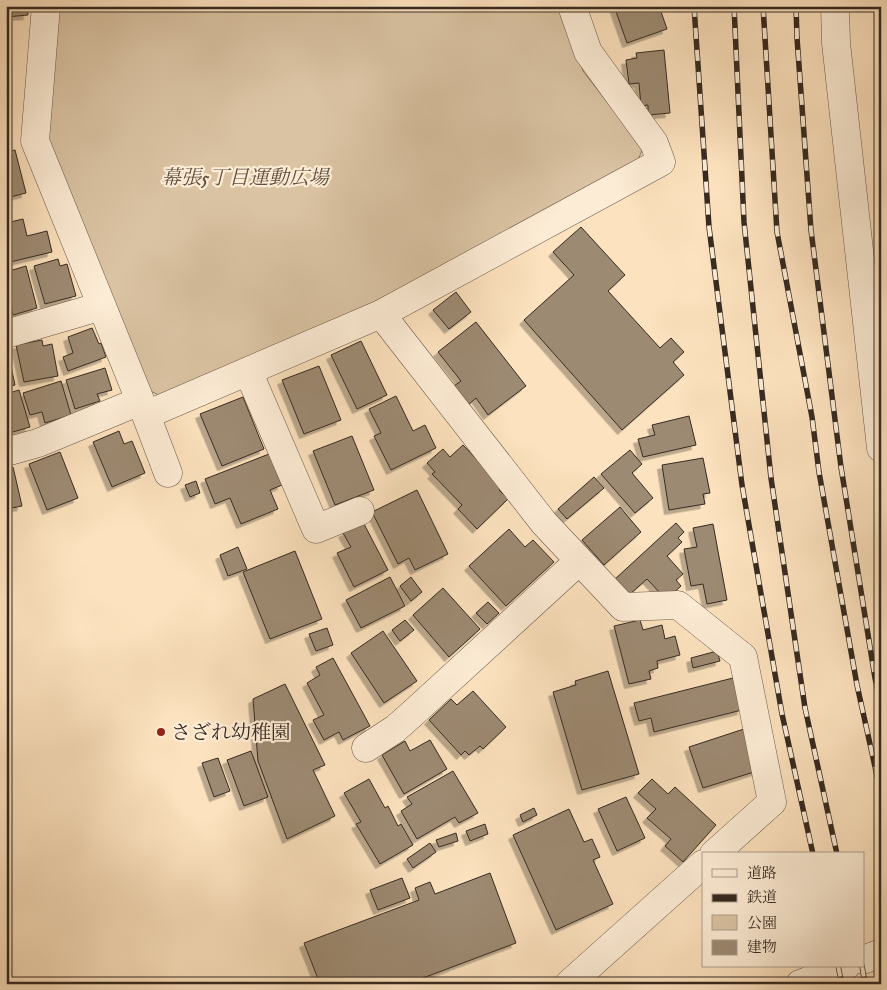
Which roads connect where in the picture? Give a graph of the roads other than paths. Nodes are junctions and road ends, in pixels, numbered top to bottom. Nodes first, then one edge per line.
1 (46, 6) edge
2 (572, 6) edge
3 (835, 6) edge
4 (102, 306) junction
5 (381, 314) junction
6 (6, 334) edge
7 (248, 371) junction
8 (143, 408) junction
9 (881, 448) edge
10 (6, 452) edge
11 (168, 473) dead end
12 (360, 511) dead end
13 (579, 561) junction
14 (366, 748) dead end
15 (716, 852) edge
16 (702, 865) edge
17 (881, 953) edge
18 (864, 960) edge
19 (841, 968) edge
20 (569, 984) edge
21 (800, 984) edge

1 - 4 street
2 - 5 street
3 - 9 street
4 - 6 street
4 - 8 street
5 - 7 street
5 - 13 street
7 - 8 street
7 - 12 street
8 - 10 street
8 - 11 street
13 - 14 street
13 - 15 street
16 - 20 street
17 - 18 street
19 - 21 street

